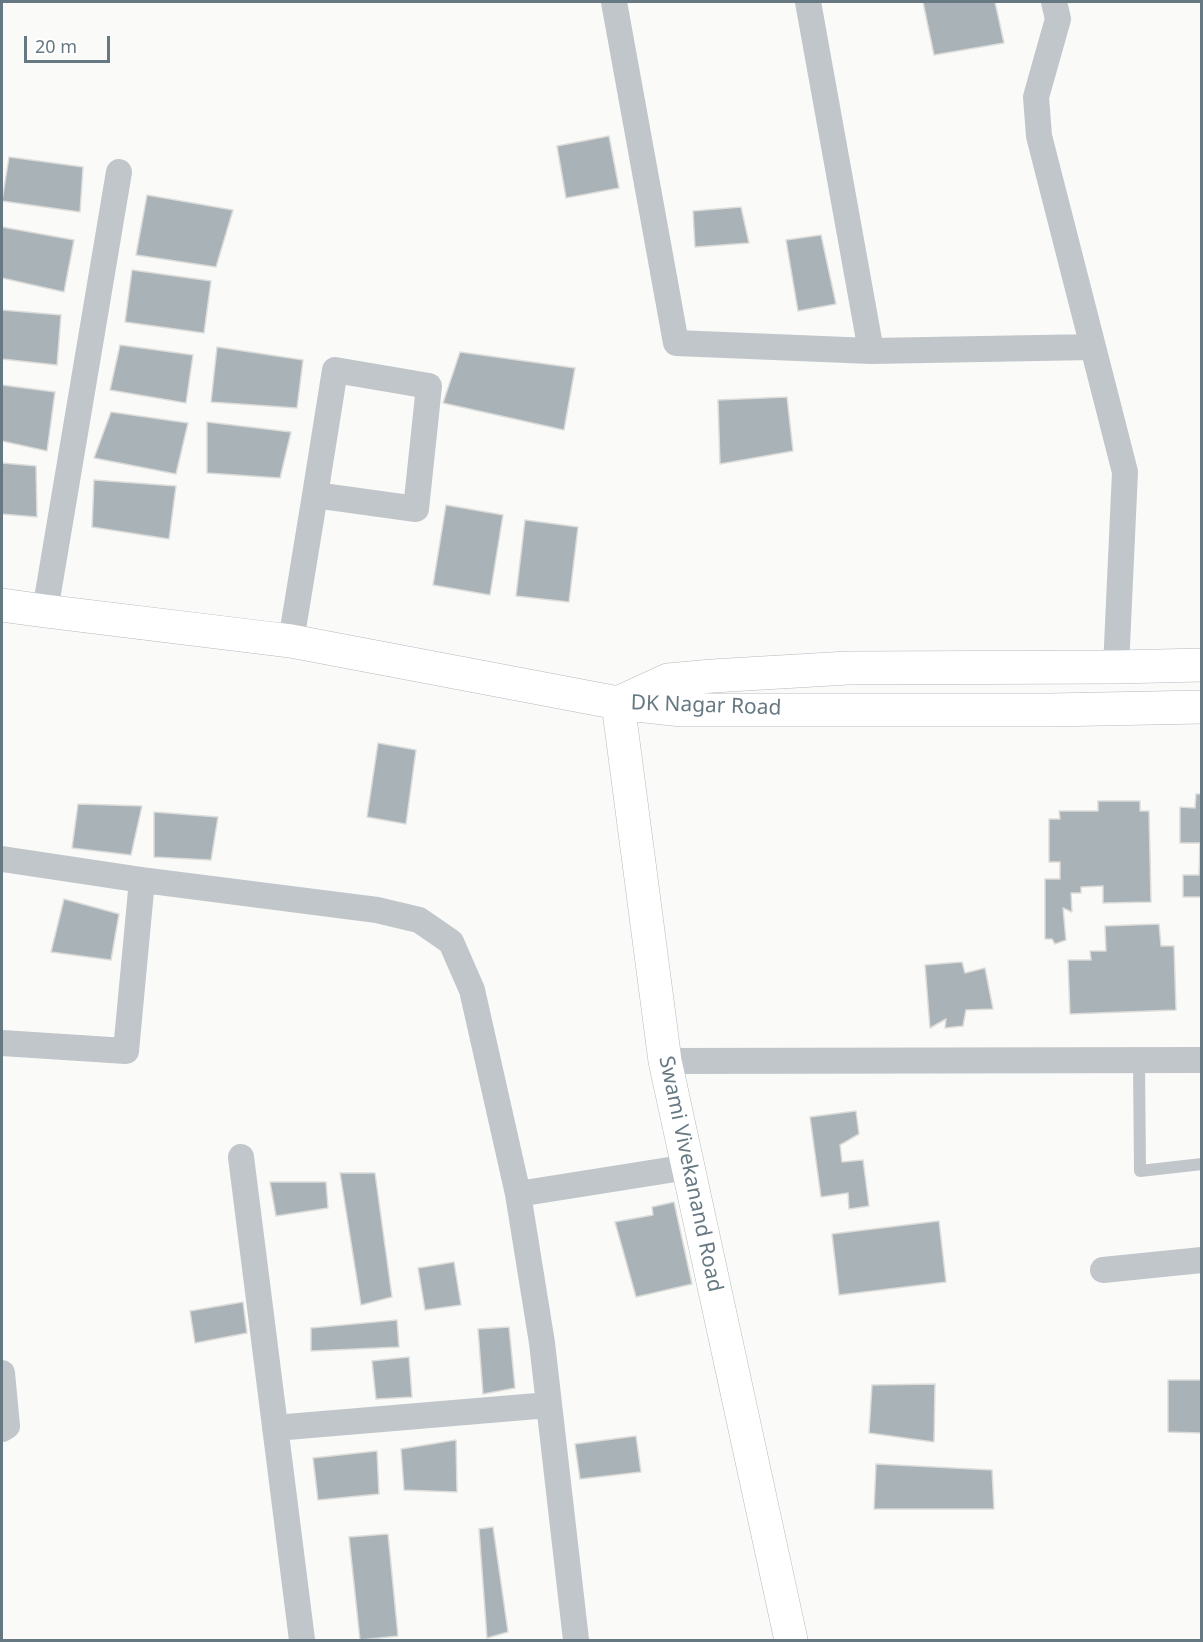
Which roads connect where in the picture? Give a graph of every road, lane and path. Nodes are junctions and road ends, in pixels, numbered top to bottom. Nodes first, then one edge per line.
1 (615, 2) edge
2 (808, 2) edge
3 (1054, 2) edge
4 (119, 172) dead end
5 (1093, 347) junction
6 (871, 351) junction
7 (315, 495) junction
8 (2, 604) edge
9 (45, 611) junction
10 (291, 641) junction
11 (1202, 664) edge
12 (1116, 667) junction
13 (618, 703) junction
14 (1202, 707) edge
15 (2, 859) edge
16 (142, 880) junction
17 (2, 1042) edge
18 (1202, 1060) edge
19 (665, 1061) junction
20 (1138, 1061) junction
21 (241, 1157) dead end
22 (1202, 1164) edge
23 (688, 1167) junction
24 (518, 1194) junction
25 (1202, 1260) edge
26 (1103, 1270) dead end
27 (2, 1373) edge
28 (549, 1405) junction
29 (275, 1428) junction
30 (2, 1429) edge
31 (302, 1641) edge
32 (576, 1641) edge
33 (791, 1641) edge

1 - 6 street
2 - 6 street
3 - 5 street
4 - 9 street
5 - 6 street
5 - 12 street
7 - 7 street
7 - 10 street
8 - 9 main road
9 - 10 main road
10 - 13 main road
11 - 12 main road, DK Nagar Road
12 - 13 main road, DK Nagar Road
13 - 14 main road, DK Nagar Road
13 - 19 main road, Swami Vivekanand Road
15 - 16 street
16 - 17 street
16 - 24 street
18 - 20 street
19 - 20 street
19 - 23 main road, Swami Vivekanand Road
20 - 22 lane
21 - 29 street
23 - 24 street
23 - 33 main road, Swami Vivekanand Road
24 - 28 street
25 - 26 street
27 - 30 street
28 - 29 street
28 - 32 street
29 - 31 street

